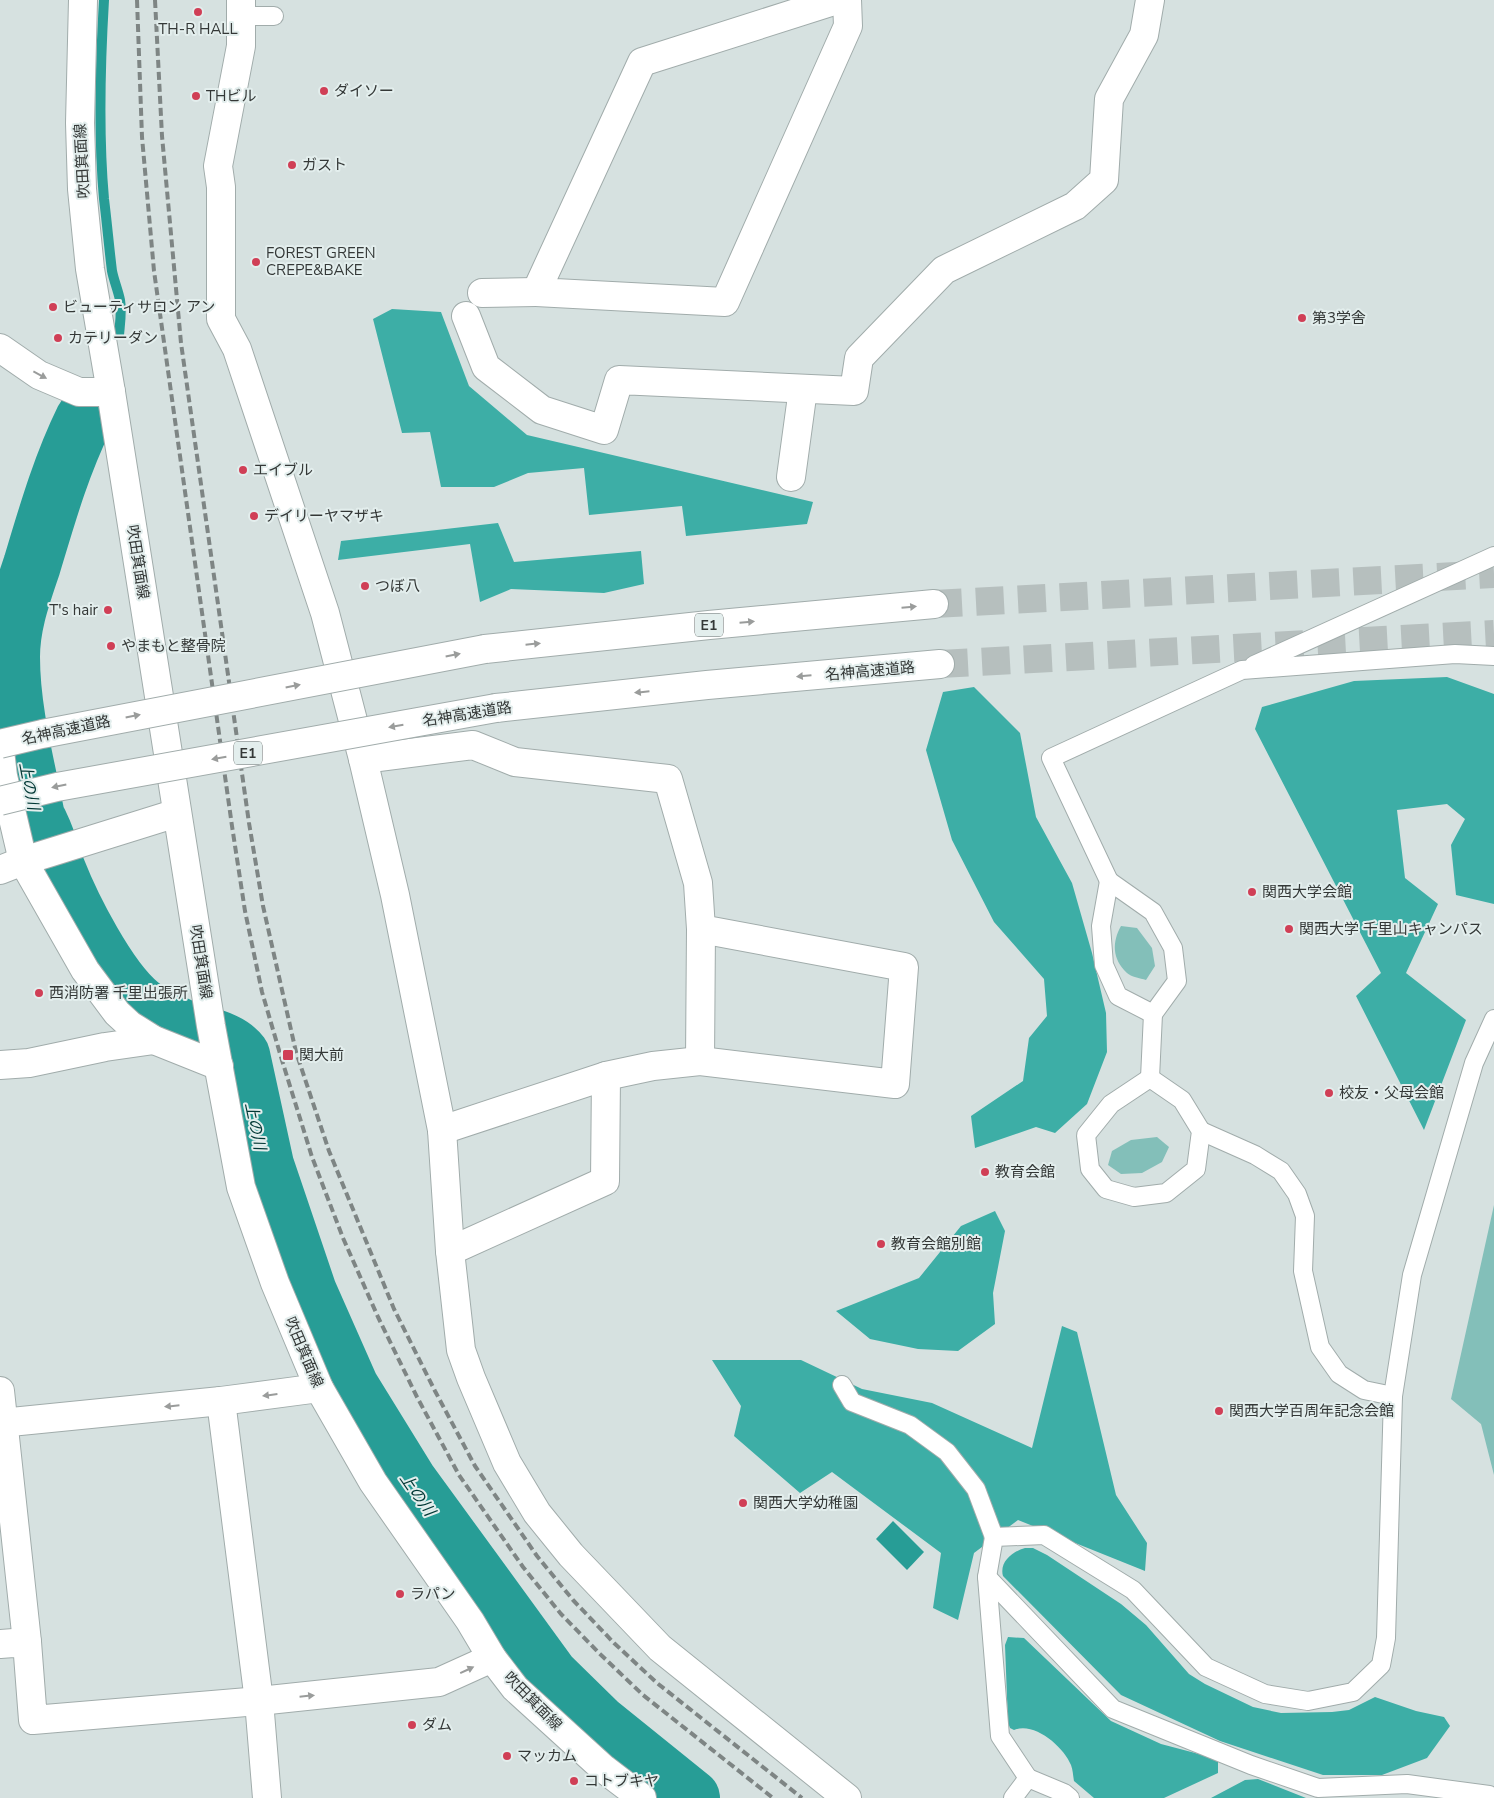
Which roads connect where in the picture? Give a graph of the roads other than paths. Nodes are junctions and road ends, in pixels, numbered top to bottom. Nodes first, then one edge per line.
1 (84, 0) edge
2 (837, 0) edge
3 (847, 0) edge
4 (1150, 0) edge
5 (241, 8) edge
6 (274, 16) dead end
7 (536, 292) junction
8 (482, 293) dead end
9 (466, 316) dead end
10 (0, 348) edge
11 (803, 389) junction
12 (112, 392) junction
13 (791, 477) dead end
14 (1494, 556) edge
15 (934, 604) tunnel mouth
16 (1494, 656) edge
17 (940, 664) tunnel mouth
18 (1242, 670) junction
19 (0, 744) edge
20 (0, 751) edge
21 (363, 759) junction
22 (0, 801) edge
23 (177, 814) junction
24 (21, 863) edge
25 (1109, 880) junction
26 (701, 929) junction
27 (1153, 1014) junction
28 (1494, 1019) edge
29 (154, 1040) junction
30 (218, 1060) junction
31 (700, 1061) junction
32 (0, 1065) edge
33 (606, 1076) junction
34 (1150, 1078) junction
35 (442, 1130) junction
36 (1201, 1131) junction
37 (450, 1250) junction
38 (842, 1385) dead end
39 (319, 1388) junction
40 (0, 1391) edge
41 (1394, 1396) junction
42 (221, 1401) junction
43 (2, 1423) edge
44 (994, 1538) junction
45 (987, 1577) junction
46 (13, 1643) edge
47 (492, 1658) junction
48 (259, 1701) junction
49 (1028, 1778) junction
50 (273, 1794) edge
51 (1492, 1796) edge
52 (642, 1798) edge
53 (847, 1798) edge
54 (1013, 1798) edge
55 (1070, 1798) edge

1 - 12 main road, 吹田箕面線
2 - 7 main road
3 - 7 main road
4 - 11 main road
5 - 6 lane
5 - 21 main road
7 - 8 main road
9 - 11 main road
10 -> 12 main road
11 - 13 main road
12 - 23 main road, 吹田箕面線
14 - 18 lane
19 -> 15 main road, 名神高速道路 / E1, bridge
16 - 18 lane
17 -> 22 main road, 名神高速道路 / E1, bridge
18 - 25 lane
20 - 24 main road
21 - 26 main road
21 - 35 main road
23 - 24 main road
23 - 30 main road, 吹田箕面線
24 - 29 main road
25 - 27 lane
25 - 27 lane
26 - 31 main road
26 - 31 main road
27 - 34 lane
28 - 41 lane
29 - 30 main road
29 - 32 main road
30 - 39 main road, 吹田箕面線
31 - 33 main road
33 - 35 main road
33 - 37 main road
34 - 36 lane
34 - 36 lane
35 - 37 main road
36 - 41 lane
37 - 53 main road
38 - 44 lane
39 -> 42 main road
39 - 47 main road, 吹田箕面線
40 - 43 main road
41 - 44 lane
42 -> 43 main road
42 - 48 main road
43 - 46 main road
44 - 45 lane
45 - 49 lane
45 - 51 lane
46 - 48 main road
48 -> 47 main road
47 - 52 main road, 吹田箕面線
48 - 50 main road
49 - 54 lane
49 - 55 lane

